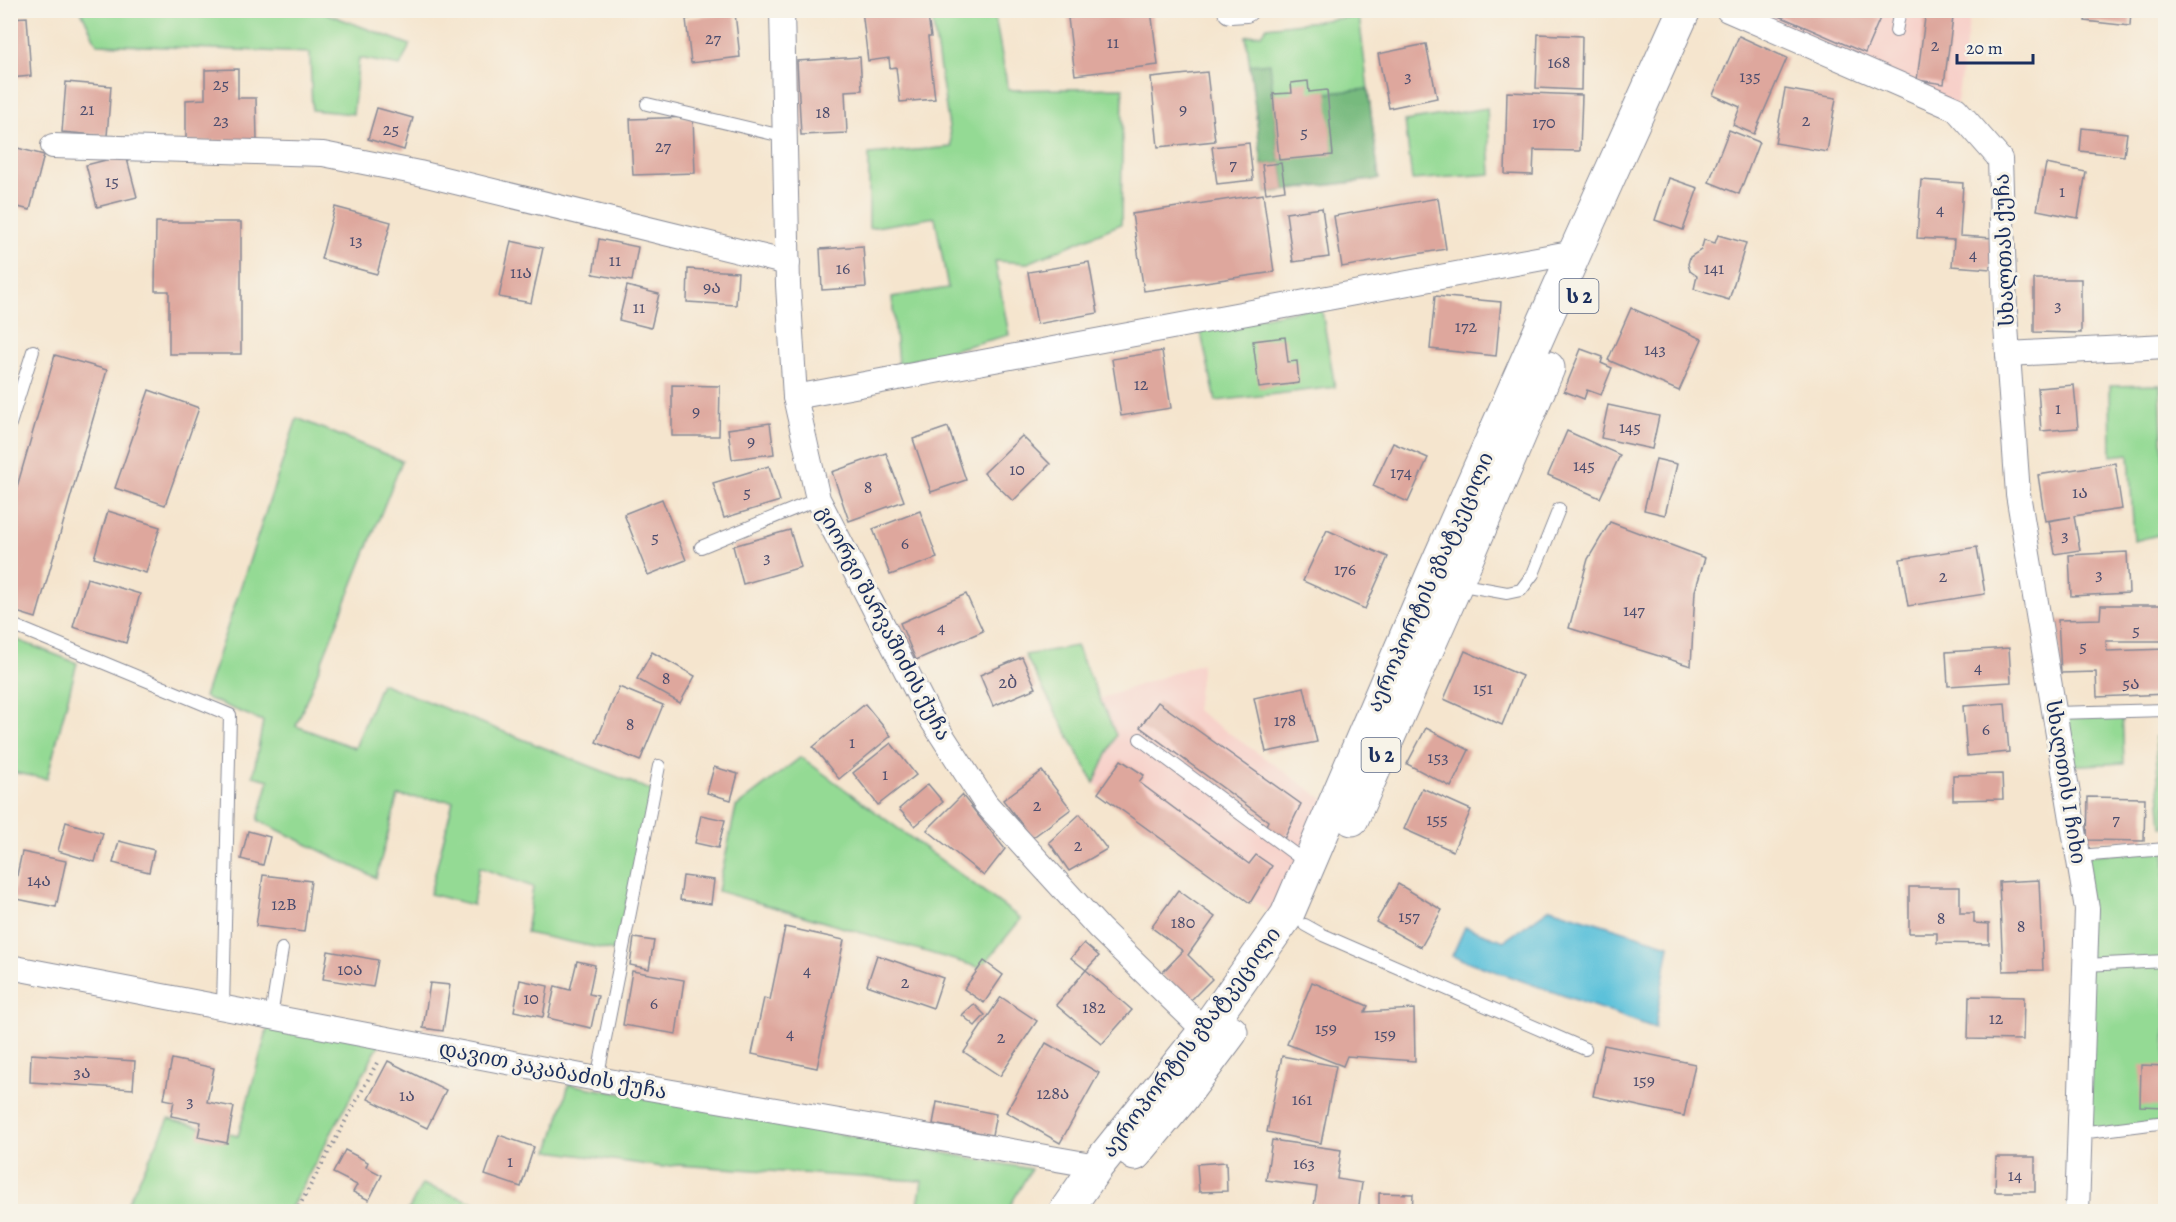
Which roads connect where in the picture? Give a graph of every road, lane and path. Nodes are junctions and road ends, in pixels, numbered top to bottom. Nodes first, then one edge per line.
1 (782, 10) edge
2 (1246, 10) edge
3 (1728, 10) edge
4 (1900, 10) edge
5 (1230, 11) edge
6 (1685, 12) edge
7 (1896, 31) dead end
8 (647, 104) dead end
9 (786, 137) junction
10 (53, 146) dead end
11 (1575, 252) junction
12 (788, 263) junction
13 (2166, 346) edge
14 (33, 351) dead end
15 (2008, 354) junction
16 (795, 397) junction
17 (10, 424) edge
18 (818, 499) junction
19 (1559, 509) dead end
20 (701, 547) dead end
21 (1456, 584) junction
22 (10, 624) edge
23 (2166, 710) edge
24 (2055, 713) junction
25 (1140, 739) dead end
26 (659, 766) dead end
27 (2166, 849) edge
28 (2078, 856) junction
29 (1308, 864) junction
30 (1305, 925) junction
31 (282, 949) dead end
32 (2166, 961) edge
33 (2085, 965) junction
34 (10, 967) edge
35 (223, 1007) junction
36 (271, 1016) junction
37 (1205, 1031) junction
38 (390, 1039) junction
39 (1585, 1048) dead end
40 (597, 1079) junction
41 (2166, 1122) edge
42 (2080, 1133) junction
43 (1097, 1166) junction
44 (296, 1212) edge
45 (1065, 1212) edge
46 (1093, 1212) edge
47 (2077, 1212) edge

1 - 9 street, გიორგი შარვაშიძის ქუჩა
2 - 5 street
3 - 15 street, სხალთას ქუჩა
4 - 7 lane
6 - 11 highway, აეროპორტის გზატკეცილი / ს 2
6 - 21 highway, აეროპორტის გზატკეცილი / ს 2
8 - 9 lane
9 - 12 street, გიორგი შარვაშიძის ქუჩა
10 - 12 street
11 - 16 street
11 - 29 highway, აეროპორტის გზატკეცილი / ს 2
12 - 16 street, გიორგი შარვაშიძის ქუჩა
13 - 15 street, სხალთას ქუჩა
14 - 17 lane
15 - 24 street, სხალთის I ჩიხი
16 - 18 street, გიორგი შარვაშიძის ქუჩა
18 - 20 lane
18 - 37 street, გიორგი შარვაშიძის ქუჩა
19 - 21 lane
21 - 30 highway, აეროპორტის გზატკეცილი / ს 2
22 - 35 lane
23 - 24 lane
24 - 28 street, სხალთის I ჩიხი
25 - 29 lane
26 - 40 lane
27 - 28 lane
28 - 33 street, სხალთის I ჩიხი
29 - 37 highway, აეროპორტის გზატკეცილი / ს 2
30 - 39 lane
30 - 46 highway, აეროპორტის გზატკეცილი / ს 2
31 - 36 lane
32 - 33 lane
33 - 42 street, სხალთის I ჩიხი
34 - 35 street, დავით კაკაბაძის ქუჩა
35 - 36 street, დავით კაკაბაძის ქუჩა
36 - 38 street, დავით კაკაბაძის ქუჩა
37 - 43 highway, აეროპორტის გზატკეცილი / ს 2
38 - 40 street, დავით კაკაბაძის ქუჩა
38 - 44 path
40 - 43 street, დავით კაკაბაძის ქუჩა
41 - 42 lane
42 - 47 street, სხალთის I ჩიხი
43 - 45 highway, აეროპორტის გზატკეცილი / ს 2

